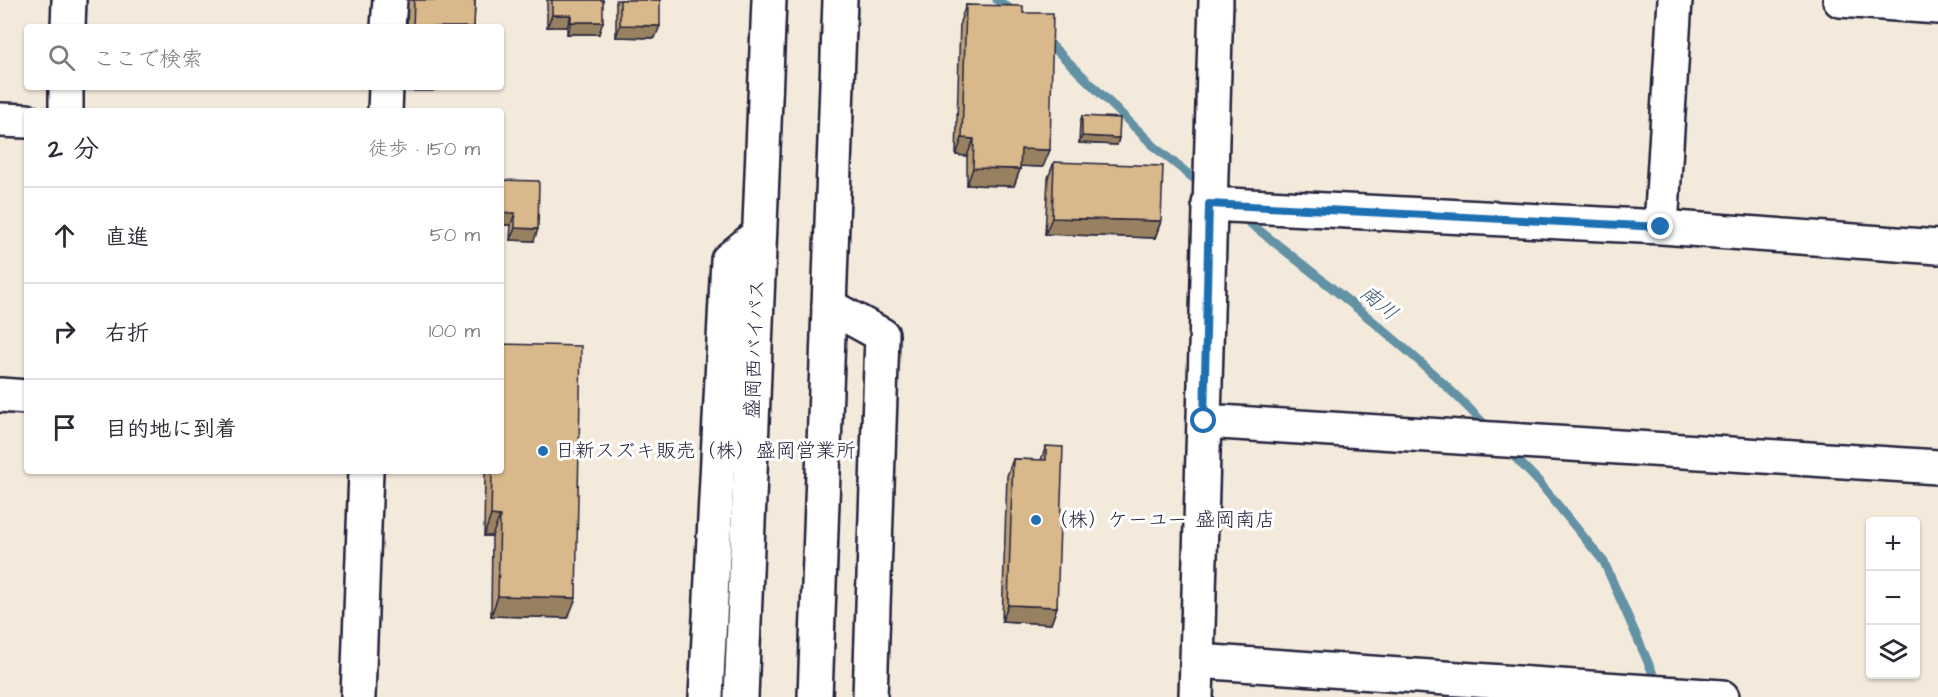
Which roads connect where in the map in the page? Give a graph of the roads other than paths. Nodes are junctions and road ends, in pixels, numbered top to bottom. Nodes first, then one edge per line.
1 (69, 0) edge
2 (390, 0) edge
3 (769, 0) edge
4 (840, 0) edge
5 (1216, 0) edge
6 (1675, 0) edge
7 (1840, 0) edge
8 (1938, 7) edge
9 (68, 24) edge
10 (388, 24) edge
11 (66, 90) edge
12 (386, 90) edge
13 (66, 108) edge
14 (385, 108) edge
15 (0, 120) edge
16 (24, 122) edge
17 (1209, 204) junction
18 (1661, 227) junction
19 (759, 234) junction
20 (1938, 247) edge
21 (829, 306) junction
22 (0, 395) edge
23 (24, 397) edge
24 (1204, 421) junction
25 (1938, 467) edge
26 (366, 474) edge
27 (1197, 661) junction
28 (358, 697) edge
29 (706, 697) edge
30 (741, 697) edge
31 (815, 697) edge
32 (870, 697) edge
33 (1196, 697) edge
34 (1722, 697) edge

1 - 9 main road
2 - 10 main road
3 - 19 main road, 盛岡西バイパス
4 - 21 main road
5 - 17 main road
6 - 18 main road
7 - 8 main road
11 - 13 main road
12 - 14 main road
15 - 16 main road
17 - 18 main road
17 - 24 main road
18 - 20 main road
19 - 29 main road
19 - 30 main road, 盛岡西バイパス
21 - 31 main road
21 - 32 main road
22 - 23 main road
24 - 25 main road
24 - 27 main road
26 - 28 main road
27 - 33 main road
27 - 34 main road

